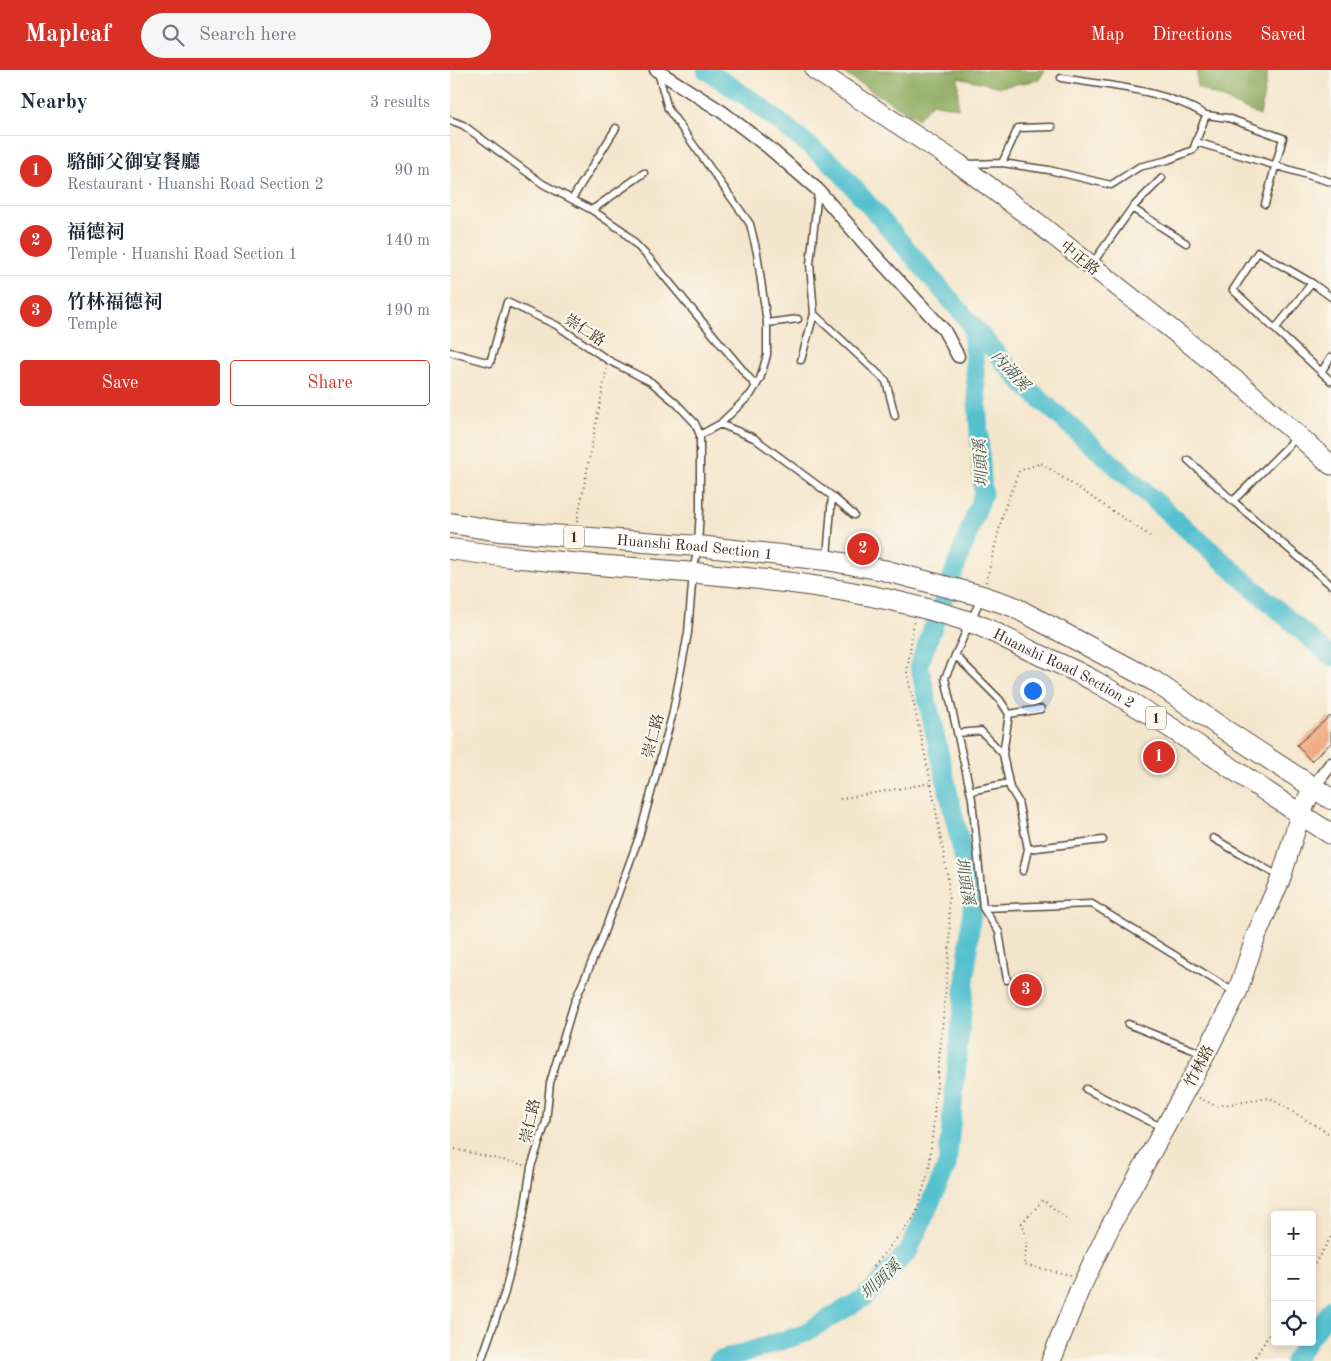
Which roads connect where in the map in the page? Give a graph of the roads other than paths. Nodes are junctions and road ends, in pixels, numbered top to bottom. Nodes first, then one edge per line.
1 (815, 70) edge
2 (657, 71) edge
3 (1061, 78) dead end
4 (1206, 115) junction
5 (450, 120) edge
6 (1052, 127) dead end
7 (616, 128) dead end
8 (1196, 142) junction
9 (1002, 163) junction
10 (959, 164) junction
11 (1276, 166) junction
12 (644, 172) dead end
13 (1162, 178) dead end
14 (1331, 182) edge
15 (818, 190) junction
16 (572, 199) junction
17 (1265, 204) dead end
18 (1132, 208) junction
19 (592, 210) junction
20 (1186, 243) dead end
21 (1090, 266) junction
22 (1312, 283) junction
23 (1331, 296) edge
24 (814, 314) junction
25 (798, 320) dead end
26 (767, 323) junction
27 (1275, 329) junction
28 (450, 352) edge
29 (958, 356) dead end
30 (1331, 357) edge
31 (801, 360) dead end
32 (1321, 372) junction
33 (1331, 381) edge
34 (756, 386) junction
35 (895, 416) dead end
36 (720, 424) junction
37 (700, 434) junction
38 (1299, 435) junction
39 (1188, 460) dead end
40 (1331, 465) edge
41 (832, 496) junction
42 (1233, 501) junction
43 (854, 515) dead end
44 (450, 523) edge
45 (698, 546) junction
46 (450, 549) edge
47 (826, 560) junction
48 (693, 572) junction
49 (1331, 585) edge
50 (982, 596) junction
51 (969, 622) junction
52 (955, 655) junction
53 (1041, 709) dead end
54 (1009, 714) junction
55 (958, 734) junction
56 (1003, 754) junction
57 (1331, 764) edge
58 (1009, 783) junction
59 (1313, 787) junction
60 (970, 791) junction
61 (1331, 799) edge
62 (1300, 815) junction
63 (1331, 834) edge
64 (1213, 838) dead end
65 (1103, 840) dead end
66 (1028, 849) junction
67 (1023, 871) dead end
68 (1281, 878) junction
69 (983, 908) junction
70 (1008, 980) dead end
71 (1237, 993) junction
72 (1128, 1024) dead end
73 (1205, 1055) junction
74 (1086, 1089) dead end
75 (1164, 1129) junction
76 (482, 1361) edge
77 (1051, 1361) edge

1 - 10 main road, 中正路
2 - 15 street
2 - 26 lane
3 - 4 lane
4 - 8 lane
4 - 11 lane
5 - 16 lane
6 - 9 lane
7 - 16 lane
8 - 9 lane
8 - 11 lane
9 - 10 lane
10 - 21 main road, 中正路
11 - 14 lane
11 - 17 lane
12 - 19 lane
13 - 18 lane
15 - 24 lane
15 - 29 street
16 - 19 lane
18 - 20 lane
18 - 21 lane
19 - 34 lane
21 - 38 main road, 中正路
22 - 23 lane
22 - 27 lane
22 - 27 lane
24 - 31 lane
24 - 35 lane
25 - 26 lane
26 - 34 lane
27 - 32 lane
28 - 37 lane, 崇仁路
30 - 32 lane
32 - 33 lane
34 - 36 lane
36 - 37 lane
36 - 41 lane
37 - 45 lane, 崇仁路
38 - 40 main road, 中正路
38 - 42 lane
39 - 42 lane
41 - 43 lane
41 - 47 lane
42 - 49 lane
44 - 45 main road, Huanshi Road Section 1 / 1
45 - 47 main road, Huanshi Road Section 1 / 1
45 - 48 lane, 崇仁路
46 - 48 main road, Huanshi Road Section 1 / 1
47 - 50 main road, Huanshi Road Section 1 / 1
48 - 51 main road, 1
48 - 76 lane, 崇仁路
50 - 51 lane
50 - 59 main road, Huanshi Road Section 2 / 1
51 - 52 lane
51 - 62 main road, Huanshi Road Section 2 / 1
52 - 54 lane
52 - 55 lane
53 - 54 lane
54 - 56 lane
55 - 56 lane
55 - 60 lane
56 - 58 lane
57 - 59 street, 竹林路
58 - 60 lane
58 - 66 lane
59 - 61 main road, Huanshi Road Section 2 / 1
59 - 62 main road, 竹林路
60 - 69 lane
62 - 63 main road, Huanshi Road Section 2 / 1
62 - 68 main road, 竹林路
64 - 68 lane
65 - 66 lane
66 - 67 lane
68 - 71 main road, 竹林路
69 - 70 lane
69 - 71 lane
71 - 73 main road, 竹林路
72 - 73 lane
73 - 75 main road, 竹林路
74 - 75 lane
75 - 77 main road, 竹林路

